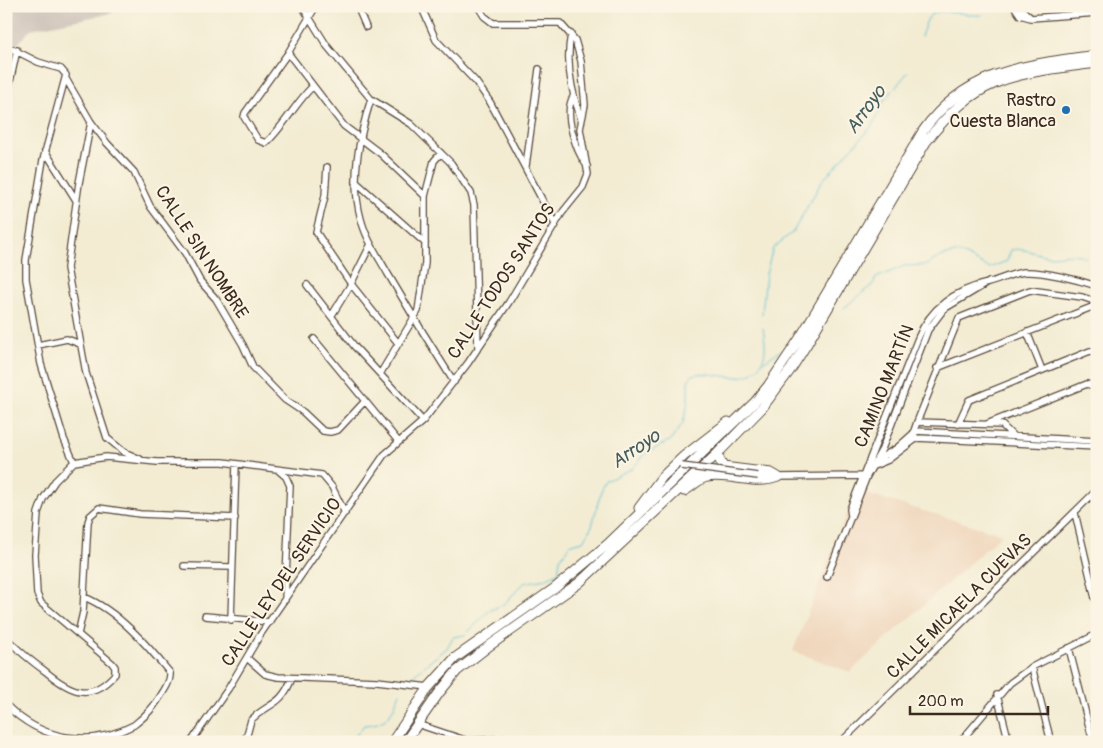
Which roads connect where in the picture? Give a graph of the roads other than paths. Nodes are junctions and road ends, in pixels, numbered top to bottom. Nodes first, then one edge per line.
1 (302, 6) edge
2 (316, 6) edge
3 (358, 6) edge
4 (421, 6) edge
5 (478, 6) edge
6 (1014, 6) edge
7 (1019, 9) edge
8 (1097, 13) edge
9 (309, 15) junction
10 (366, 27) dead end
11 (571, 34) junction
12 (6, 46) edge
13 (18, 50) junction
14 (288, 53) junction
15 (1097, 55) edge
16 (1097, 63) edge
17 (539, 69) dead end
18 (66, 79) junction
19 (312, 87) junction
20 (573, 97) junction
21 (371, 99) junction
22 (6, 100) edge
23 (581, 119) junction
24 (91, 122) junction
25 (360, 140) junction
26 (45, 151) junction
27 (441, 153) junction
28 (526, 166) junction
29 (588, 167) junction
30 (326, 168) dead end
31 (356, 182) junction
32 (425, 196) junction
33 (76, 201) junction
34 (556, 224) junction
35 (425, 243) junction
36 (371, 244) junction
37 (351, 284) junction
38 (307, 285) dead end
39 (1096, 285) edge
40 (1097, 303) edge
41 (332, 315) junction
42 (414, 318) junction
43 (1028, 332) junction
44 (314, 339) dead end
45 (398, 343) junction
46 (38, 344) junction
47 (80, 344) junction
48 (478, 348) junction
49 (1097, 352) edge
50 (937, 368) junction
51 (1042, 370) junction
52 (380, 374) junction
53 (454, 382) junction
54 (1097, 387) edge
55 (365, 401) junction
56 (755, 402) junction
57 (423, 421) junction
58 (917, 422) junction
59 (958, 424) junction
60 (987, 424) junction
61 (914, 431) junction
62 (1012, 435) junction
63 (915, 438) junction
64 (1093, 440) edge
65 (398, 442) junction
66 (1088, 447) junction
67 (1097, 447) edge
68 (716, 454) junction
69 (142, 460) junction
70 (74, 462) junction
71 (236, 464) junction
72 (872, 464) junction
73 (678, 465) junction
74 (277, 470) junction
75 (865, 476) junction
76 (778, 477) junction
77 (1097, 490) edge
78 (676, 493) junction
79 (345, 513) junction
80 (1075, 513) junction
81 (235, 518) junction
82 (608, 544) junction
83 (184, 566) dead end
84 (232, 567) junction
85 (827, 577) dead end
86 (84, 598) junction
87 (1095, 598) dead end
88 (285, 600) junction
89 (205, 616) dead end
90 (231, 620) junction
91 (270, 622) junction
92 (78, 634) junction
93 (1097, 634) edge
94 (6, 638) edge
95 (1069, 648) junction
96 (247, 658) junction
97 (1032, 667) junction
98 (292, 678) junction
99 (429, 687) junction
100 (997, 695) junction
101 (6, 705) edge
102 (417, 724) junction
103 (245, 741) edge
104 (191, 742) edge
105 (392, 742) edge
106 (405, 742) edge
107 (527, 742) edge
108 (841, 742) edge
109 (960, 742) edge
110 (1009, 742) edge
111 (1051, 742) edge
112 (1093, 742) edge

1 - 9 street
2 - 9 street
3 - 10 street
4 - 28 street
5 - 11 street
6 - 7 street
7 - 8 street
9 - 14 street
9 - 21 street
11 - 20 street
11 - 23 street
12 - 13 street
13 - 18 street
13 - 22 street
14 - 19 street
14 - 19 street
15 - 56 highway
16 - 68 highway
17 - 28 street
18 - 24 street, CALLE SIN NOMBRE
18 - 26 street
19 - 25 street
20 - 23 street
20 - 29 street
21 - 25 street
21 - 27 street
23 - 29 street
24 - 33 street
24 - 55 street, CALLE SIN NOMBRE
25 - 31 street
25 - 32 street
26 - 33 street
26 - 46 street
27 - 32 street
27 - 48 street
28 - 34 street
29 - 34 street, CALLE TODOS SANTOS
30 - 37 street
31 - 35 street
31 - 36 street
32 - 35 street
33 - 47 street
34 - 48 street, CALLE TODOS SANTOS
35 - 42 street
36 - 37 street
36 - 42 street
37 - 41 street
37 - 45 street
38 - 41 street
39 - 72 street, CAMINO MARTÍN
40 - 43 street
40 - 50 street
41 - 52 street
42 - 45 street
42 - 53 street
43 - 50 street
43 - 51 street
44 - 55 street
45 - 52 street
46 - 47 street
46 - 70 street
47 - 69 street
48 - 53 street, CALLE TODOS SANTOS
49 - 51 street
50 - 58 street
51 - 59 street
52 - 57 street
53 - 57 street, CALLE TODOS SANTOS
54 - 60 street
55 - 65 street
56 - 73 highway
56 - 82 highway
57 - 65 street, CALLE TODOS SANTOS
58 - 59 street
58 - 61 street
59 - 60 street
60 - 62 street
61 - 62 street
61 - 63 street
61 - 72 street
62 - 64 street
63 - 66 street
63 - 72 street
64 - 66 street
65 - 79 street, CALLE LEY DEL SERVICIO
66 - 67 street
68 - 76 highway
68 - 78 highway
69 - 70 street
69 - 71 street
70 - 92 street
71 - 74 street
71 - 81 street
72 - 75 street, CAMINO MARTÍN
73 - 76 street, bridge
73 - 82 highway
74 - 79 street
74 - 88 street
75 - 76 street
75 - 85 street, CAMINO MARTÍN
76 - 78 highway
77 - 80 street, CALLE MICAELA CUEVAS
78 - 102 highway
79 - 88 street, CALLE LEY DEL SERVICIO
80 - 87 street
80 - 108 street, CALLE MICAELA CUEVAS
81 - 84 street
81 - 86 street
82 - 99 highway
83 - 84 street
84 - 90 street
86 - 92 street
86 - 101 street
88 - 91 street, CALLE LEY DEL SERVICIO
89 - 90 street
90 - 91 street
91 - 96 street, CALLE LEY DEL SERVICIO
92 - 94 street
93 - 95 street
95 - 97 street
95 - 112 street
96 - 98 street
96 - 104 street, CALLE LEY DEL SERVICIO
97 - 100 street
97 - 111 street
98 - 99 street
98 - 103 street
99 - 105 highway
100 - 109 street
100 - 110 street
102 - 106 highway
102 - 107 street

